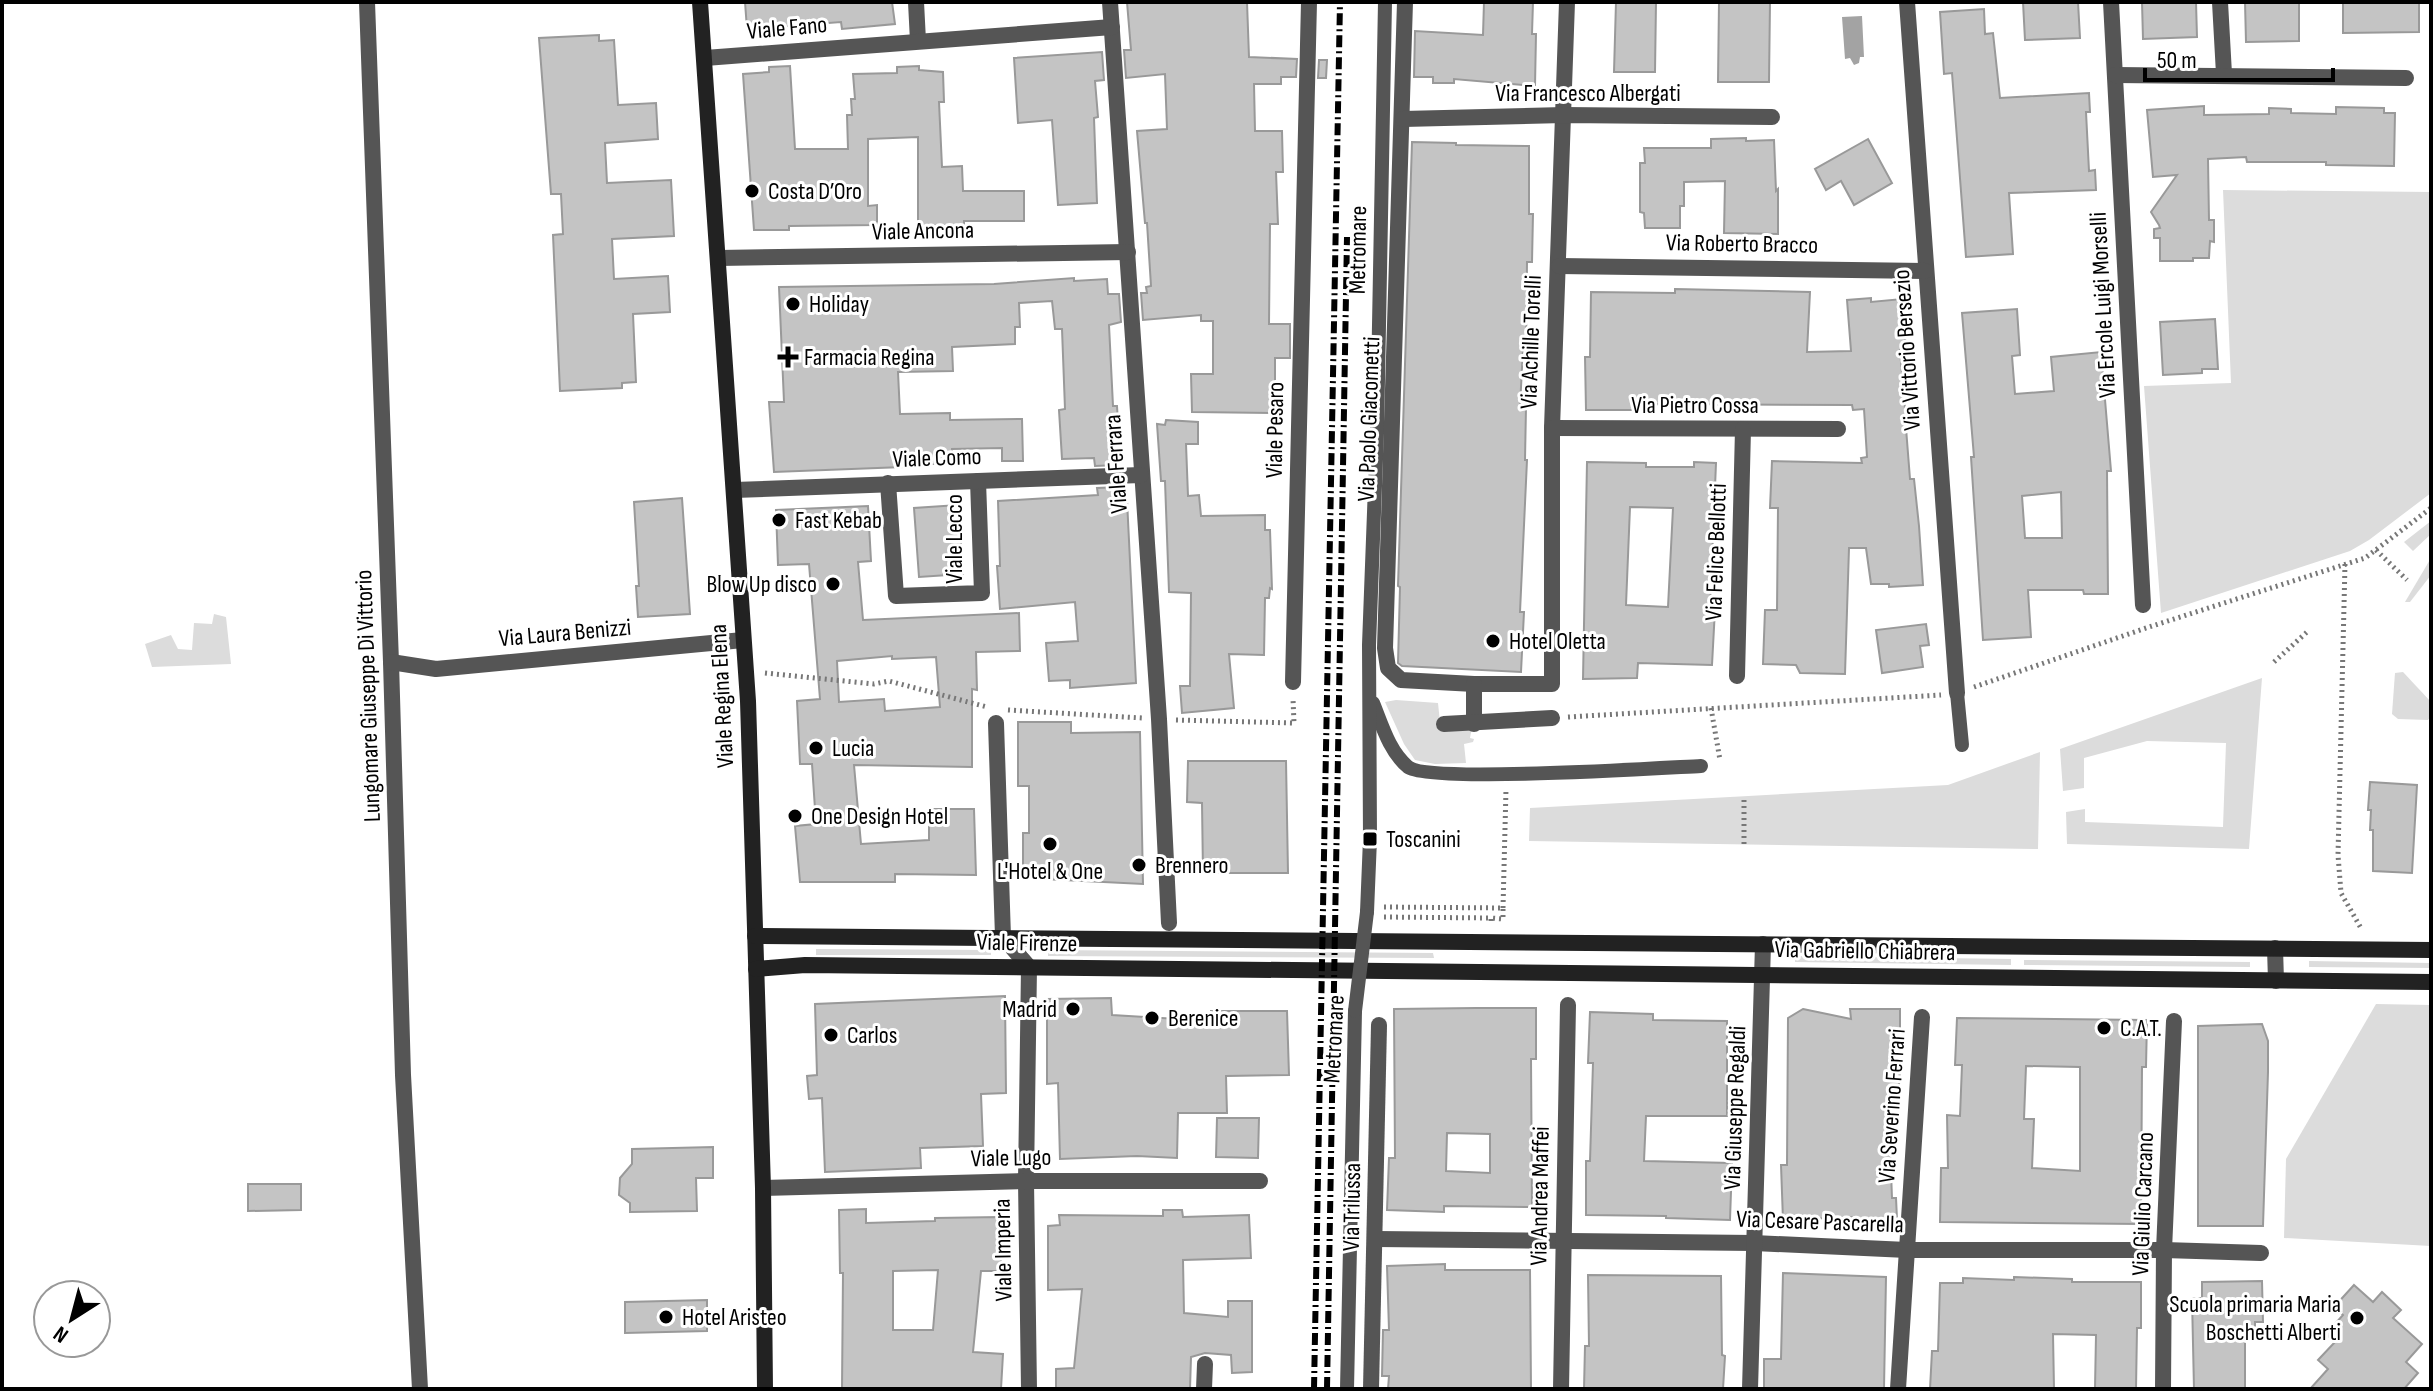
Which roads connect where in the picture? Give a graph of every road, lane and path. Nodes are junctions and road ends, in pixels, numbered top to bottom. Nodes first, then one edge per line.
1 (367, 2) edge
2 (700, 2) edge
3 (916, 2) edge
4 (1110, 2) edge
5 (1309, 2) edge
6 (1385, 2) edge
7 (1405, 2) edge
8 (1567, 2) edge
9 (1907, 2) edge
10 (2111, 2) edge
11 (2220, 2) edge
12 (1112, 27) junction
13 (918, 41) junction
14 (705, 58) junction
15 (2224, 74) junction
16 (2115, 75) junction
17 (2406, 78) dead end
18 (1564, 115) junction
19 (1772, 117) dead end
20 (1403, 119) junction
21 (1128, 252) junction
22 (719, 258) junction
23 (1559, 266) junction
24 (1925, 271) junction
25 (1552, 428) junction
26 (1743, 429) junction
27 (1838, 429) dead end
28 (1141, 475) junction
29 (978, 481) junction
30 (888, 483) junction
31 (734, 490) junction
32 (2431, 508) edge
33 (2376, 550) junction
34 (2345, 564) junction
35 (2407, 580) dead end
36 (2143, 605) dead end
37 (2307, 632) dead end
38 (743, 640) junction
39 (391, 662) junction
40 (2274, 662) dead end
41 (745, 671) junction
42 (1737, 676) dead end
43 (1293, 682) joint
44 (1474, 684) junction
45 (1552, 684) joint
46 (1369, 691) junction
47 (1957, 693) junction
48 (1711, 708) junction
49 (1552, 718) joint
50 (1159, 719) junction
51 (996, 723) dead end
52 (1444, 724) dead end
53 (1474, 724) junction
54 (1962, 745) dead end
55 (1721, 765) dead end
56 (1701, 766) dead end
57 (1744, 799) dead end
58 (1744, 844) dead end
59 (1372, 912) junction
60 (1479, 918) dead end
61 (1491, 918) dead end
62 (1169, 923) dead end
63 (2363, 931) dead end
64 (755, 936) junction
65 (1003, 937) junction
66 (1298, 939) joint
67 (1763, 944) junction
68 (2275, 948) junction
69 (2431, 950) edge
70 (1029, 967) junction
71 (756, 969) junction
72 (1298, 969) joint
73 (1763, 974) junction
74 (2276, 981) junction
75 (2431, 982) edge
76 (1568, 1005) dead end
77 (1922, 1017) dead end
78 (2174, 1021) dead end
79 (1379, 1025) dead end
80 (1026, 1181) junction
81 (1260, 1181) dead end
82 (763, 1188) junction
83 (1376, 1239) junction
84 (1564, 1241) junction
85 (1754, 1243) junction
86 (1907, 1250) junction
87 (2164, 1250) junction
88 (2261, 1253) dead end
89 (1205, 1364) dead end
90 (420, 1389) edge
91 (765, 1389) edge
92 (1029, 1389) edge
93 (1204, 1389) edge
94 (1347, 1389) edge
95 (1371, 1389) edge
96 (1561, 1389) edge
97 (1750, 1389) edge
98 (1898, 1389) edge
99 (2163, 1389) edge

1 - 39 street, Lungomare Giuseppe Di Vittorio
2 - 14 street, Viale Regina Elena
3 - 13 street
4 - 12 street, Viale Ferrara
5 - 43 street, Viale Pesaro
6 - 46 lane, Metromare
7 - 20 street, Via Paolo Giacometti
8 - 18 street, Via Achille Torelli
9 - 24 street, Via Vittorio Bersezio
10 - 16 street, Via Ercole Luigi Morselli
11 - 15 street
12 - 13 street, Viale Fano
12 - 21 street, Viale Ferrara
13 - 14 street, Viale Fano
14 - 22 street, Viale Regina Elena
15 - 16 street
15 - 17 street
16 - 36 street, Via Ercole Luigi Morselli
18 - 19 street, Via Francesco Albergati
18 - 20 street, Via Francesco Albergati
18 - 23 street, Via Achille Torelli
20 - 44 street, Via Paolo Giacometti
21 - 22 street, Viale Ancona
21 - 28 street, Viale Ferrara
22 - 31 street, Viale Regina Elena
23 - 24 street, Via Roberto Bracco
23 - 25 street, Via Achille Torelli
24 - 47 street, Via Vittorio Bersezio
25 - 26 street, Via Pietro Cossa
25 - 45 street, Via Achille Torelli
26 - 27 street, Via Pietro Cossa
26 - 42 street, Via Felice Bellotti
28 - 29 street, Viale Como
28 - 50 street, Viale Ferrara
29 - 30 street, Viale Como
29 - 30 street, Viale Lecco
30 - 31 street, Viale Como
31 - 38 street, Viale Regina Elena
32 - 33 path
33 - 34 path
33 - 35 path
34 - 47 path
34 - 63 path
37 - 40 path
38 - 39 street, Via Laura Benizzi
38 - 41 street, Viale Regina Elena
39 - 90 street, Lungomare Giuseppe Di Vittorio
41 - 50 path
41 - 64 street, Viale Regina Elena
43 - 50 path
44 - 45 street, Via Paolo Giacometti
44 - 53 street
46 - 56 lane, Metromare
46 - 59 lane, Metromare
47 - 48 path
47 - 54 lane
48 - 49 path
48 - 55 path
49 - 53 street
50 - 62 street, Viale Ferrara
51 - 65 street, Viale Firenze
52 - 53 street
57 - 58 path
59 - 60 path
59 - 61 path
59 - 94 lane, Metromare, bridge
64 - 65 street, Viale Firenze
64 - 71 street, Viale Regina Elena
65 - 66 street, Viale Firenze
65 - 70 street
66 - 67 street, Via Gabriello Chiabrera
67 - 68 street, Via Gabriello Chiabrera
67 - 73 street, Via Giuseppe Regaldi
68 - 69 street, Via Gabriello Chiabrera
68 - 74 street
70 - 71 street, Viale Firenze
70 - 72 street, Viale Firenze
70 - 80 street, Viale Imperia
71 - 82 street, Viale Regina Elena
72 - 73 street, Via Gabriello Chiabrera
73 - 74 street, Via Gabriello Chiabrera
73 - 85 street, Via Giuseppe Regaldi
74 - 75 street, Via Gabriello Chiabrera
76 - 84 street, Via Andrea Maffei
77 - 86 street, Via Severino Ferrari
78 - 87 street, Via Giulio Carcano
79 - 83 street, Via Trilussa
80 - 81 street, Viale Lugo
80 - 82 street, Viale Lugo
80 - 92 street, Viale Imperia
82 - 91 street, Viale Regina Elena
83 - 84 street, Via Cesare Pascarella
83 - 95 street, Via Trilussa
84 - 85 street, Via Cesare Pascarella
84 - 96 street, Via Andrea Maffei
85 - 86 street, Via Cesare Pascarella
85 - 97 street, Via Giuseppe Regaldi
86 - 87 street, Via Cesare Pascarella
86 - 98 street, Via Severino Ferrari
87 - 88 street, Via Cesare Pascarella
87 - 99 street, Via Giulio Carcano
89 - 93 street

